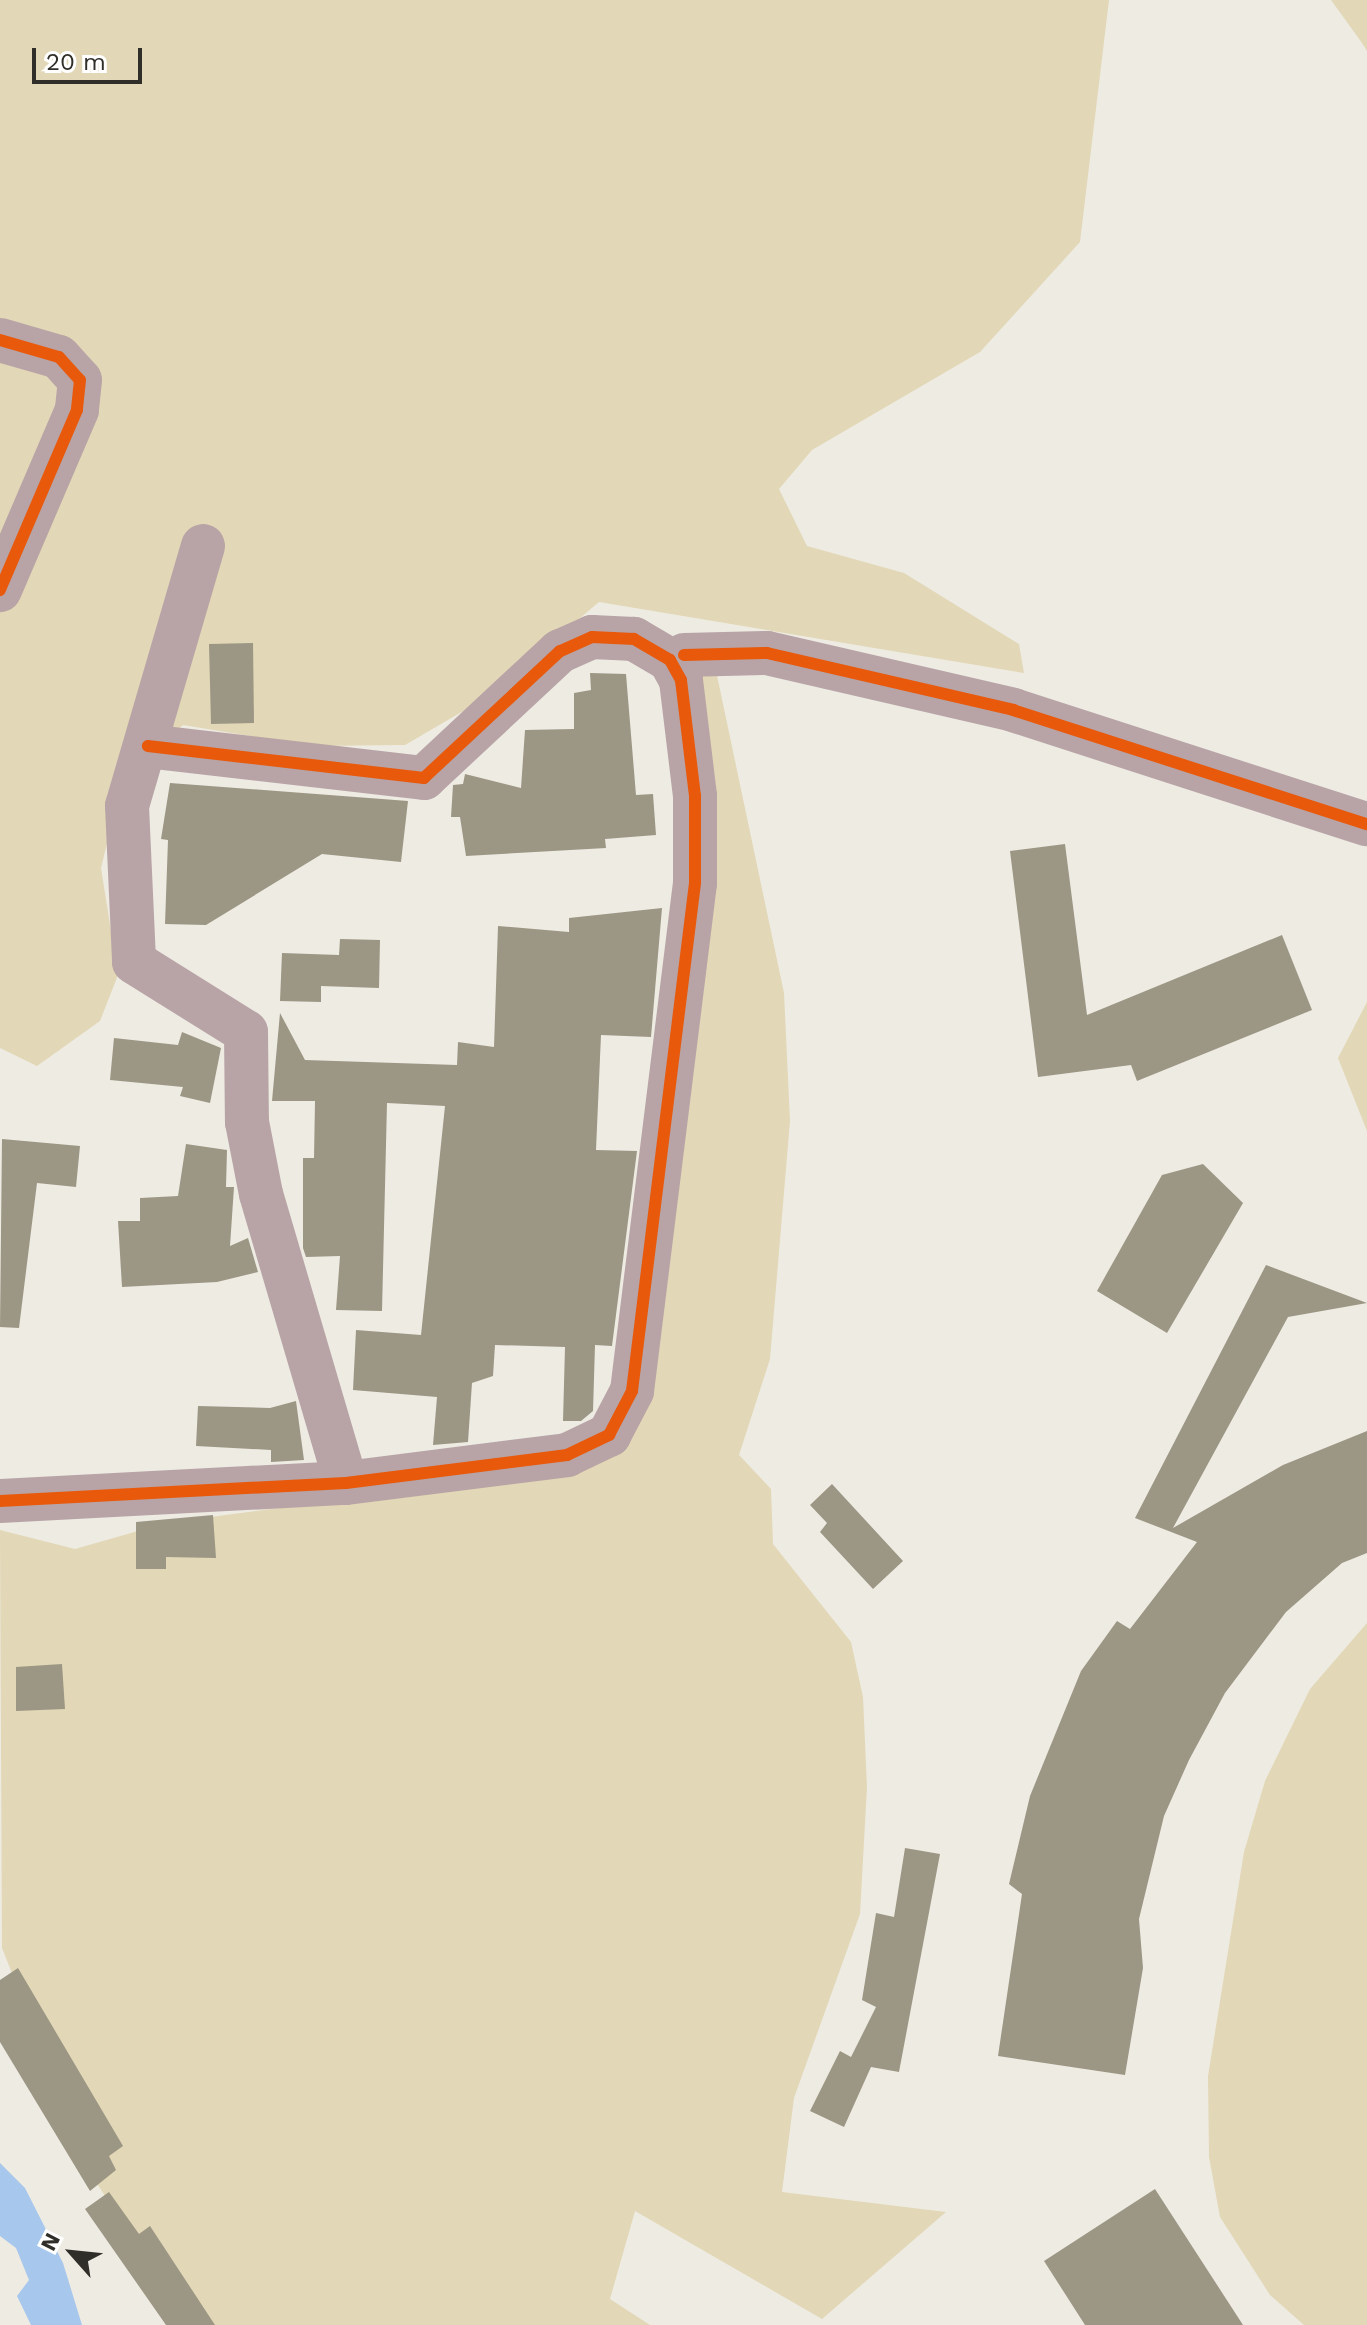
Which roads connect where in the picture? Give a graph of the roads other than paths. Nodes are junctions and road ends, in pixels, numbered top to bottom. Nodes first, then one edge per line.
1 (0, 340) edge
2 (203, 546) dead end
3 (0, 590) edge
4 (684, 655) dead end
5 (148, 746) junction
6 (1367, 824) edge
7 (346, 1483) junction
8 (0, 1501) edge

1 - 3 street
2 - 5 street
4 - 6 street
5 - 7 street
5 - 7 street
7 - 8 street

